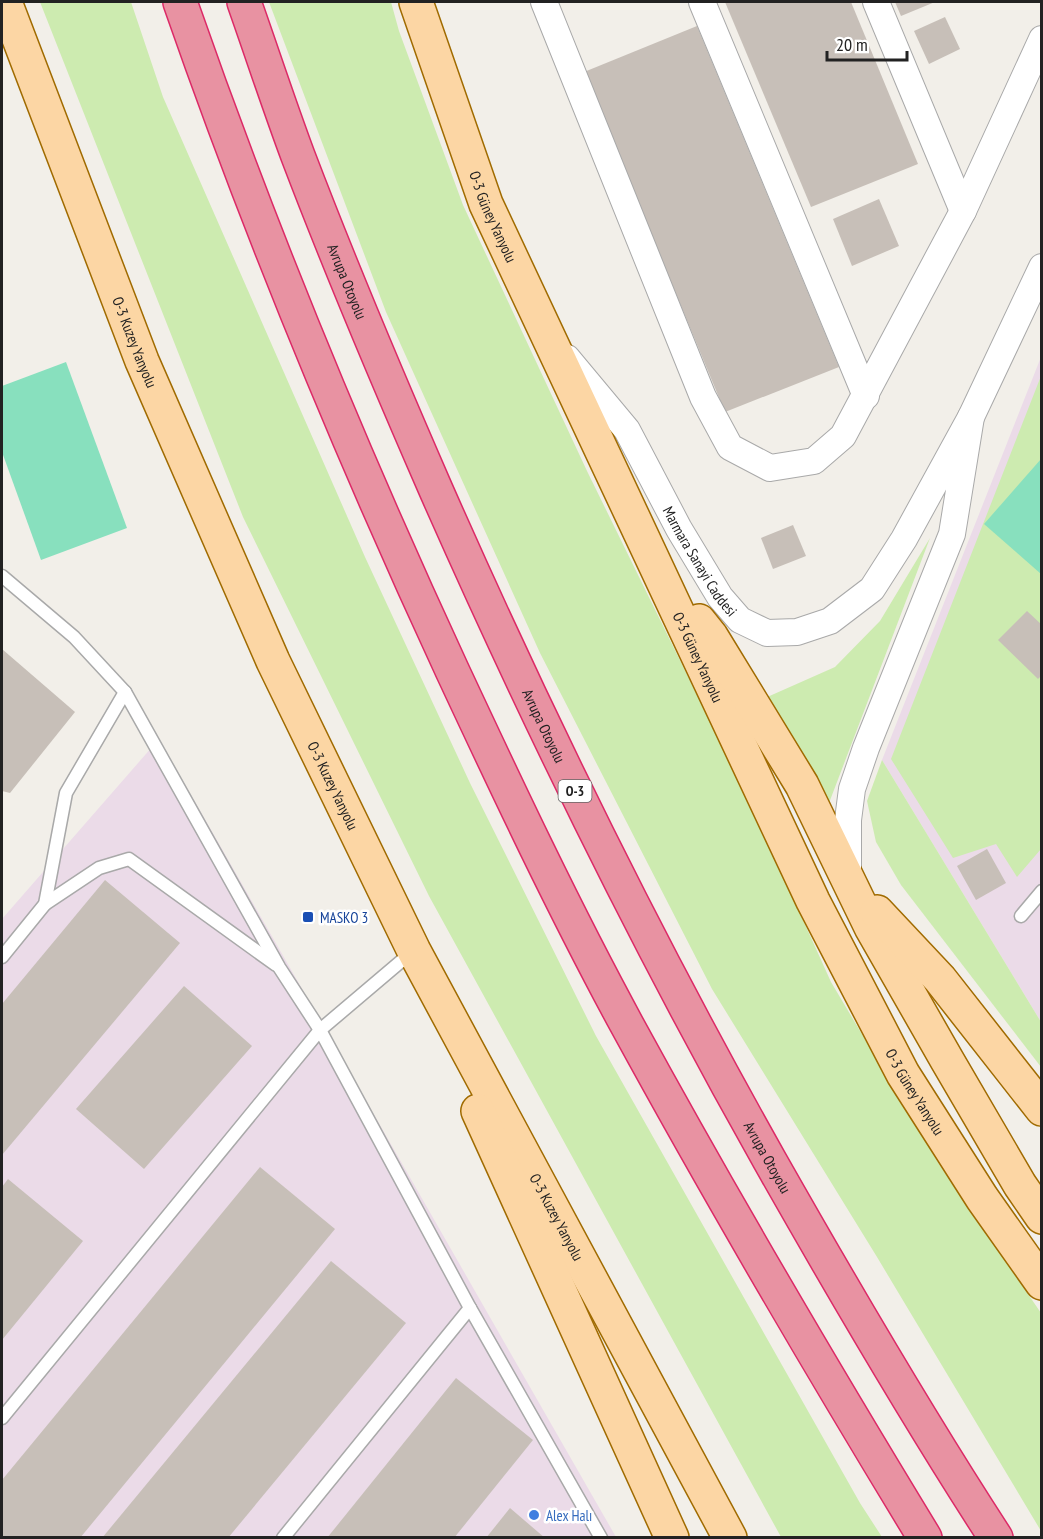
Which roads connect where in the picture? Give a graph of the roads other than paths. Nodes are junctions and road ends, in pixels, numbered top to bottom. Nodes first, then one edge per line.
1 (5, 2) edge
2 (180, 2) edge
3 (244, 2) edge
4 (416, 2) edge
5 (544, 2) edge
6 (702, 2) edge
7 (876, 2) edge
8 (1041, 39) edge
9 (963, 211) junction
10 (1041, 267) edge
11 (549, 336) junction
12 (866, 396) junction
13 (970, 417) junction
14 (660, 573) junction
15 (2, 576) edge
16 (125, 692) junction
17 (848, 881) junction
18 (1041, 891) edge
19 (45, 904) junction
20 (1020, 915) dead end
21 (414, 951) junction
22 (2, 957) edge
23 (279, 967) junction
24 (320, 1030) junction
25 (1041, 1109) edge
26 (1041, 1216) edge
27 (1041, 1283) edge
28 (470, 1308) junction
29 (2, 1418) edge
30 (283, 1538) edge
31 (602, 1538) edge
32 (672, 1538) edge
33 (730, 1538) edge
34 (925, 1538) edge
35 (996, 1538) edge

1 - 21 main road, O-3 Kuzey Yanyolu
2 - 34 highway
3 - 35 highway, Avrupa Otoyolu / O-3
4 - 11 main road, O-3 Güney Yanyolu
5 - 12 street
6 - 12 street
7 - 9 street
8 - 9 street
9 - 12 street
10 - 13 street, Marmara Sanayi Caddesi
11 - 13 street, Marmara Sanayi Caddesi
11 - 14 main road, O-3 Güney Yanyolu
13 - 17 street, Marmara Sanayi Caddesi
14 - 17 main road
14 - 27 main road, O-3 Güney Yanyolu
15 - 16 lane
16 - 19 lane
16 - 23 lane
17 - 25 main road
17 - 26 main road
18 - 20 lane
19 - 22 lane
19 - 23 lane
21 - 24 lane
21 - 32 main road
21 - 33 main road, O-3 Kuzey Yanyolu
23 - 24 lane
24 - 28 lane
24 - 29 lane
28 - 30 lane
28 - 31 lane

